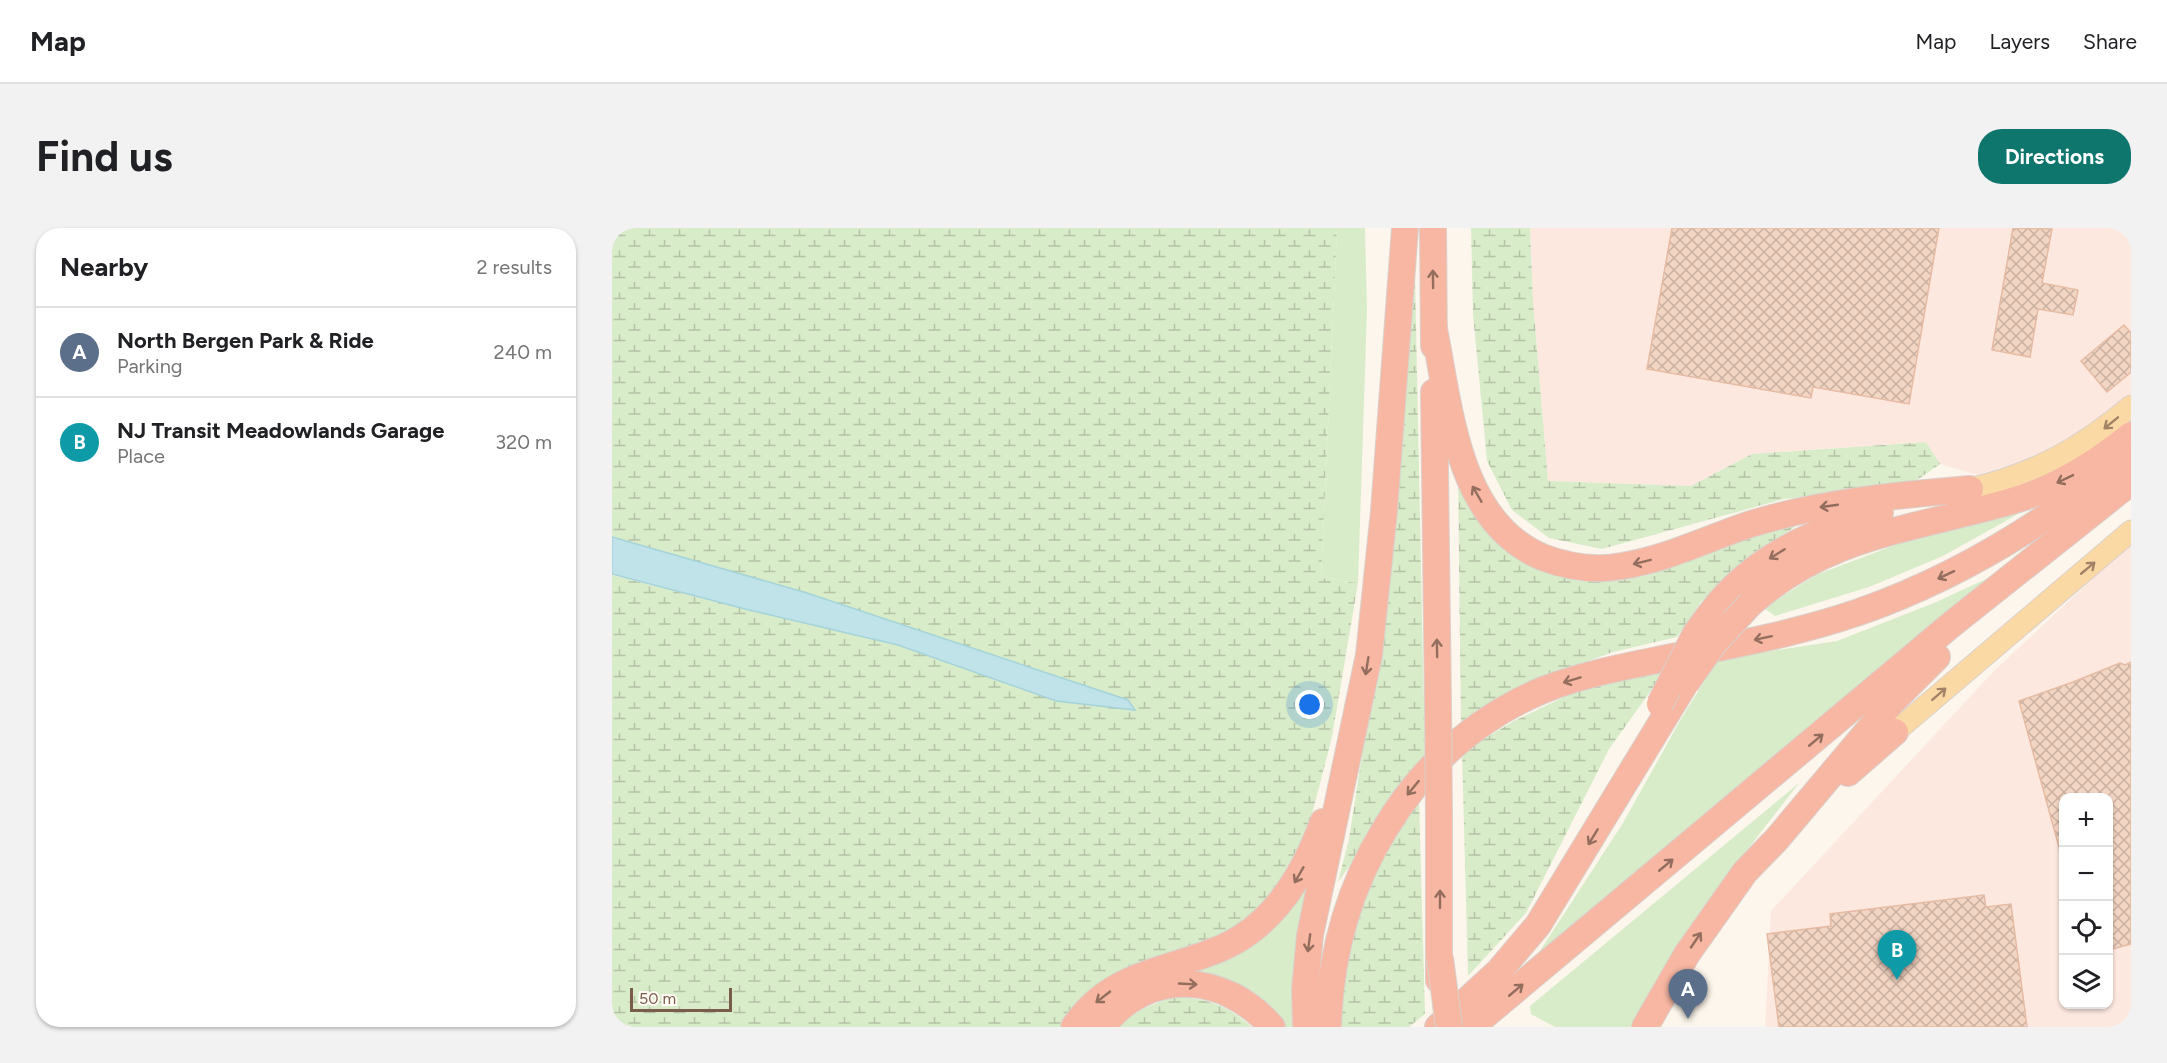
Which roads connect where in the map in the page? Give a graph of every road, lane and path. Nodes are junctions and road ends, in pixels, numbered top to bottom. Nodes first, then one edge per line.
1 (1389, 228) edge
2 (1404, 228) edge
3 (1433, 228) edge
4 (1434, 330) junction
5 (2131, 406) edge
6 (2131, 435) edge
7 (2131, 454) edge
8 (2131, 482) edge
9 (1970, 489) junction
10 (2131, 531) edge
11 (1994, 591) junction
12 (1373, 607) junction
13 (1895, 732) joint
14 (1352, 742) junction
15 (1623, 787) junction
16 (1808, 800) junction
17 (1440, 958) junction
18 (1321, 1026) edge
19 (1074, 1027) edge
20 (1102, 1027) edge
21 (1272, 1027) edge
22 (1438, 1027) edge
23 (1449, 1027) edge
24 (1471, 1027) edge
25 (1645, 1027) edge

1 - 12 highway
2 - 12 highway
4 -> 3 highway
9 -> 4 highway
17 -> 4 highway, bridge
5 -> 9 main road
6 -> 15 highway, bridge
7 -> 18 highway
8 - 11 highway
9 -> 15 highway, bridge
13 -> 10 main road
11 - 16 highway
24 -> 11 highway
12 -> 14 highway
13 - 16 highway
14 -> 18 highway
14 -> 19 highway
15 -> 22 highway
25 -> 16 highway
17 - 22 highway, bridge
17 - 23 highway, bridge
20 -> 21 highway

